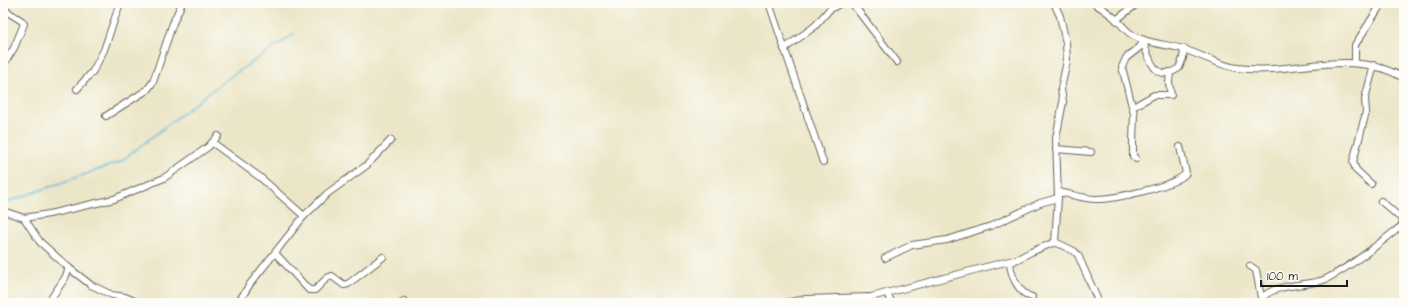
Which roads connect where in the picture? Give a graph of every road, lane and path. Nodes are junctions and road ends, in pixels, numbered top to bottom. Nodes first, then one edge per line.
1 (120, 3) edge
2 (182, 3) edge
3 (768, 3) edge
4 (841, 3) edge
5 (852, 3) edge
6 (1054, 3) edge
7 (1094, 3) edge
8 (1138, 3) edge
9 (1382, 3) edge
10 (1100, 5) edge
11 (3, 9) edge
12 (1116, 20) junction
13 (1142, 41) junction
14 (784, 49) junction
15 (1184, 49) junction
16 (897, 62) dead end
17 (1355, 63) junction
18 (3, 64) edge
19 (1374, 65) junction
20 (1170, 72) junction
21 (1404, 78) edge
22 (77, 89) dead end
23 (1132, 107) junction
24 (106, 116) dead end
25 (218, 136) dead end
26 (391, 140) dead end
27 (213, 143) junction
28 (1180, 147) dead end
29 (1056, 149) junction
30 (1091, 152) dead end
31 (1136, 159) dead end
32 (823, 162) dead end
33 (1371, 184) dead end
34 (1058, 195) junction
35 (1381, 201) dead end
36 (3, 210) edge
37 (304, 216) junction
38 (24, 218) junction
39 (1404, 222) edge
40 (1055, 242) junction
41 (276, 254) junction
42 (383, 257) dead end
43 (885, 258) dead end
44 (1013, 260) junction
45 (1250, 266) dead end
46 (69, 268) junction
47 (887, 293) junction
48 (1032, 297) dead end
49 (1262, 301) edge
50 (48, 303) edge
51 (139, 303) edge
52 (238, 303) edge
53 (785, 303) edge
54 (892, 303) edge
55 (1099, 303) edge

1 - 22 street
2 - 24 street
3 - 14 street
4 - 14 street
5 - 16 street
6 - 29 street
7 - 10 street
8 - 12 street
9 - 17 street
10 - 12 street
11 - 18 street
12 - 13 street
13 - 15 street
13 - 20 street
13 - 23 street
14 - 32 street
15 - 17 street
15 - 20 street
17 - 19 street
19 - 21 street
19 - 33 street
20 - 23 street
23 - 31 street
25 - 27 street
26 - 37 street
27 - 37 street
27 - 38 street
28 - 34 street
29 - 30 street
29 - 34 street
34 - 40 street
34 - 43 street
35 - 39 street
36 - 38 street
37 - 41 street
38 - 46 street
39 - 49 street
40 - 44 street
40 - 55 street
41 - 42 street
41 - 52 street
44 - 47 street
44 - 48 street
45 - 49 street
46 - 50 street
46 - 51 street
47 - 53 street
47 - 54 street

